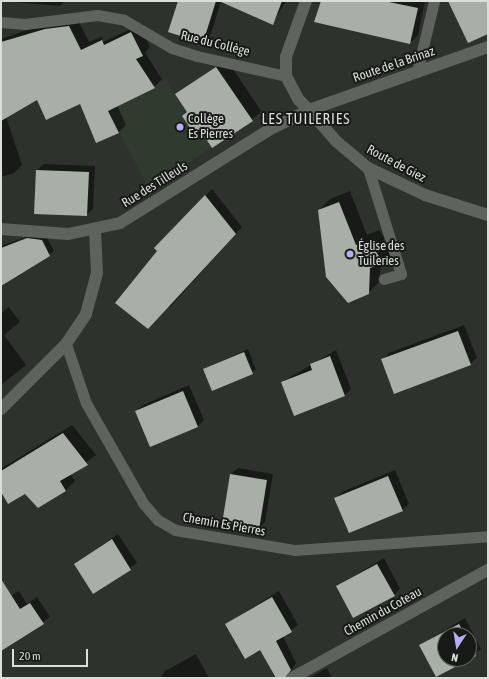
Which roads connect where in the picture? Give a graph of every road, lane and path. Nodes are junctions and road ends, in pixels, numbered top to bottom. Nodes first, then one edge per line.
1 (306, 1) edge
2 (434, 1) edge
3 (1, 22) edge
4 (488, 47) edge
5 (417, 72) junction
6 (286, 76) junction
7 (309, 110) junction
8 (368, 168) junction
9 (488, 215) edge
10 (1, 229) edge
11 (95, 231) junction
12 (384, 279) dead end
13 (66, 344) junction
14 (1, 409) edge
15 (488, 536) edge
16 (488, 570) edge
17 (292, 678) edge

1 - 6 street
2 - 5 lane
3 - 6 lane, Rue du Collège
4 - 5 street, Route de la Brinaz
5 - 7 street, Route de la Brinaz
6 - 7 street, Route de Giez
7 - 8 street, Route de Giez
7 - 11 street, Rue des Tilleuls
8 - 9 street, Route de Giez
8 - 12 lane
10 - 11 street, Rue des Tilleuls
11 - 13 street
13 - 14 street
13 - 15 lane, Chemin Es Pierres
16 - 17 street, Chemin du Coteau

